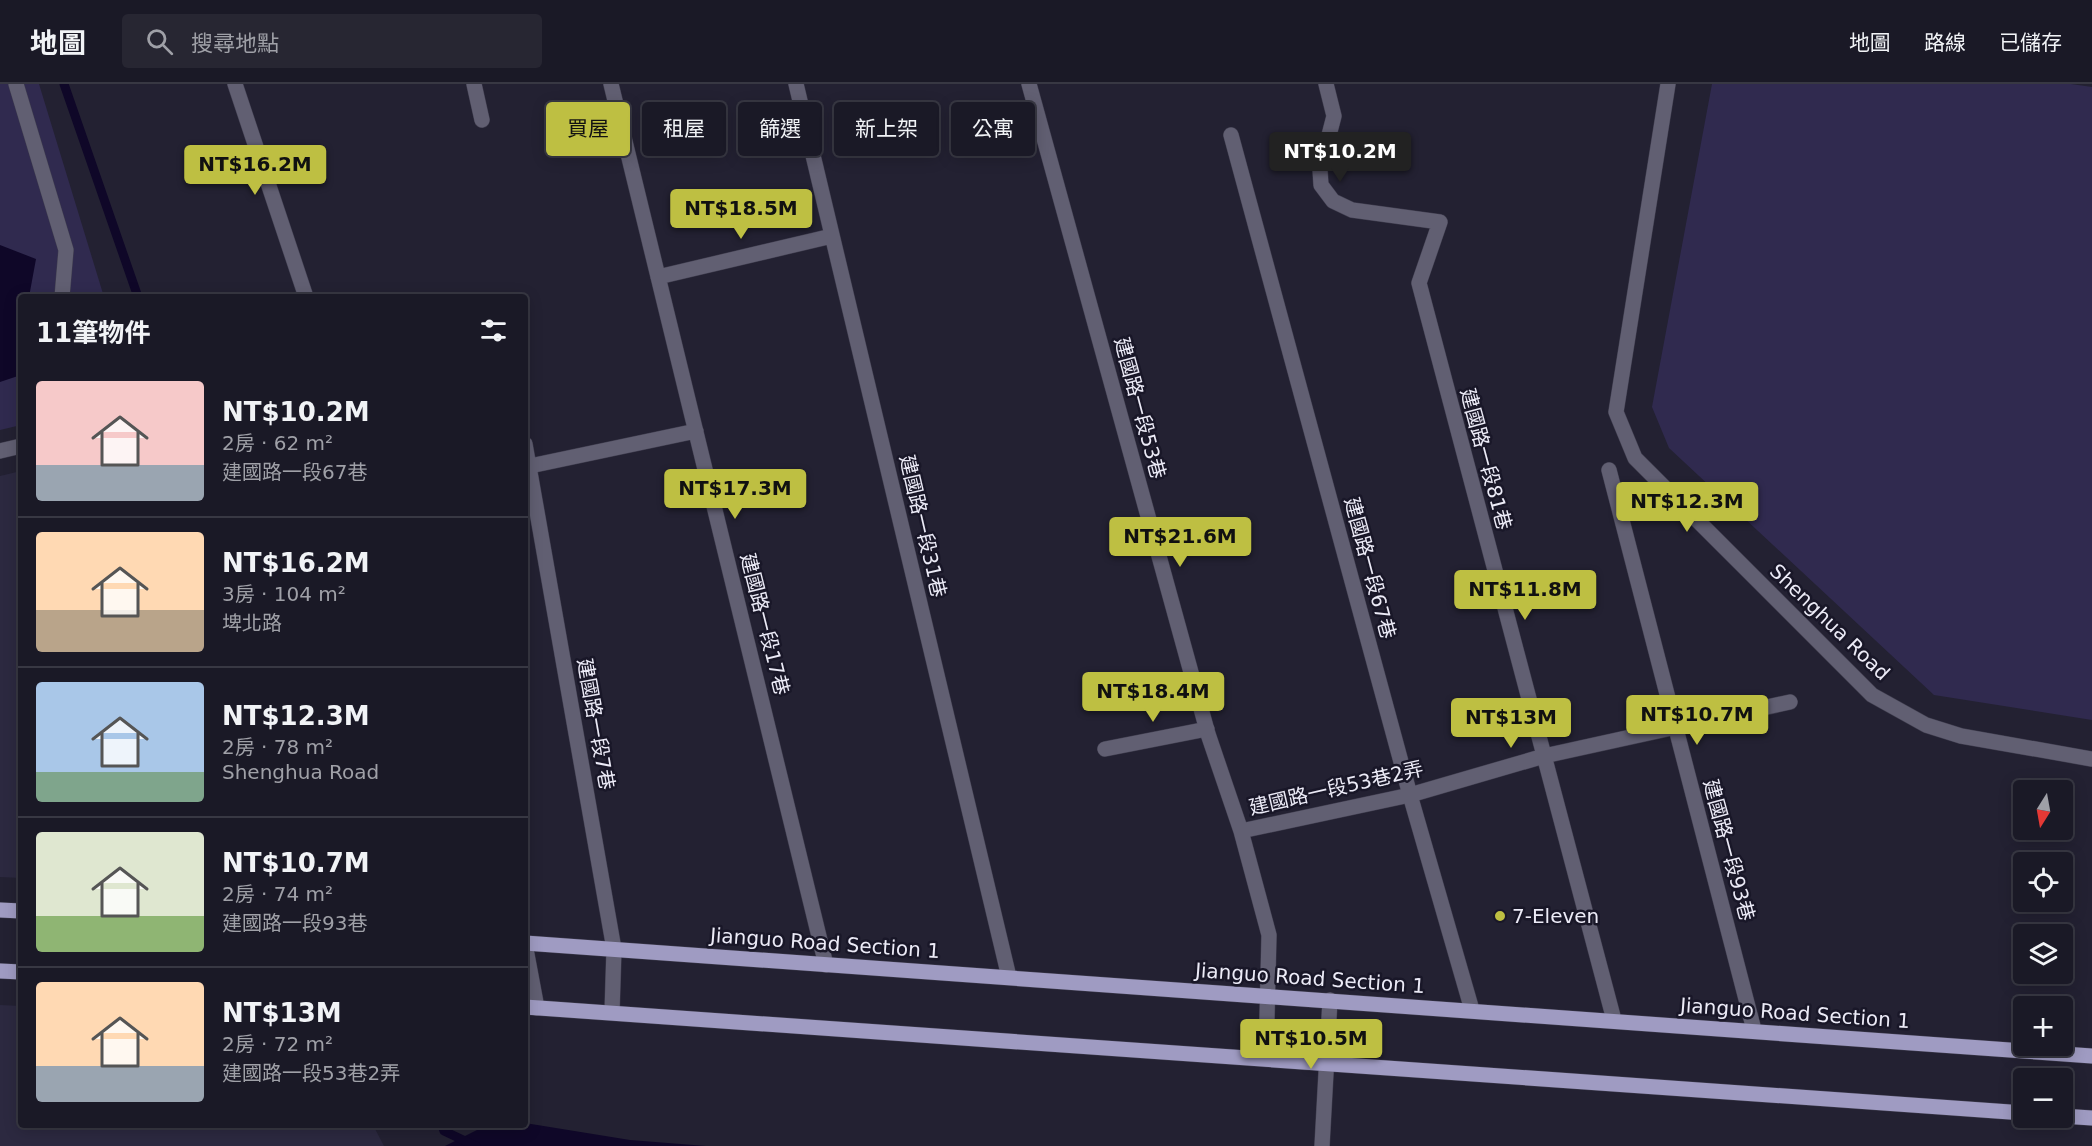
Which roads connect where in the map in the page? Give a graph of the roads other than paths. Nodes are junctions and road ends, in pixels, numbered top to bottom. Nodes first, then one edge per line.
1 (16, 84) edge
2 (235, 84) edge
3 (474, 84) edge
4 (611, 84) edge
5 (796, 84) edge
6 (1029, 84) edge
7 (1326, 84) edge
8 (1668, 84) edge
9 (483, 120) dead end
10 (1231, 135) dead end
11 (832, 236) junction
12 (658, 277) junction
13 (62, 294) edge
14 (305, 294) edge
15 (696, 431) junction
16 (18, 447) edge
17 (0, 451) edge
18 (528, 457) edge
19 (530, 466) junction
20 (1609, 470) dead end
21 (1790, 702) dead end
22 (1676, 728) junction
23 (1207, 729) junction
24 (1106, 749) dead end
25 (1544, 756) junction
26 (2092, 759) edge
27 (1410, 795) junction
28 (1241, 831) junction
29 (0, 910) edge
30 (18, 911) edge
31 (528, 943) edge
32 (614, 949) junction
33 (826, 964) junction
34 (0, 971) edge
35 (18, 972) edge
36 (528, 975) edge
37 (1009, 977) junction
38 (1268, 996) junction
39 (1330, 1000) junction
40 (531, 1007) edge
41 (1472, 1010) junction
42 (612, 1012) junction
43 (1614, 1020) junction
44 (1754, 1030) junction
45 (2092, 1056) edge
46 (1266, 1059) junction
47 (1328, 1064) junction
48 (2013, 1112) edge
49 (2073, 1117) edge
50 (2092, 1118) edge
51 (1322, 1143) edge

1 - 13 street
2 - 14 street
3 - 9 street
4 - 12 street, 建國路一段17巷
5 - 11 street, 建國路一段31巷
6 - 23 street, 建國路一段53巷
7 - 25 street, 建國路一段81巷
8 - 26 street, Shenghua Road
10 - 27 street, 建國路一段67巷
11 - 12 street
11 - 37 street, 建國路一段31巷
12 - 15 street, 建國路一段17巷
15 - 19 street
15 - 33 street, 建國路一段17巷
16 - 17 street
18 - 19 street, 建國路一段7巷
19 - 32 street, 建國路一段7巷
20 - 22 street, 建國路一段93巷
21 - 22 street, 建國路一段53巷2弄
22 - 25 street, 建國路一段53巷2弄
22 - 44 street, 建國路一段93巷
23 - 24 street
23 - 28 street, 建國路一段53巷
25 - 27 street, 建國路一段53巷2弄
25 - 43 street, 建國路一段81巷
27 - 28 street, 建國路一段53巷2弄
27 - 41 street, 建國路一段67巷
28 - 38 street, 建國路一段53巷
29 - 30 main road
31 - 32 main road, Jianguo Road Section 1
32 - 33 main road, Jianguo Road Section 1
32 - 42 street, 建國路一段7巷
33 - 37 main road, Jianguo Road Section 1
34 - 35 main road
36 - 40 street
37 - 38 main road, Jianguo Road Section 1
38 - 39 main road, Jianguo Road Section 1
38 - 46 street, 建國路一段53巷
39 - 41 main road, Jianguo Road Section 1
39 - 47 street
40 - 42 main road
41 - 43 main road, Jianguo Road Section 1
42 - 46 main road
43 - 44 main road, Jianguo Road Section 1
44 - 45 main road, Jianguo Road Section 1
46 - 47 main road
47 - 48 main road
47 - 51 street
49 - 50 main road

